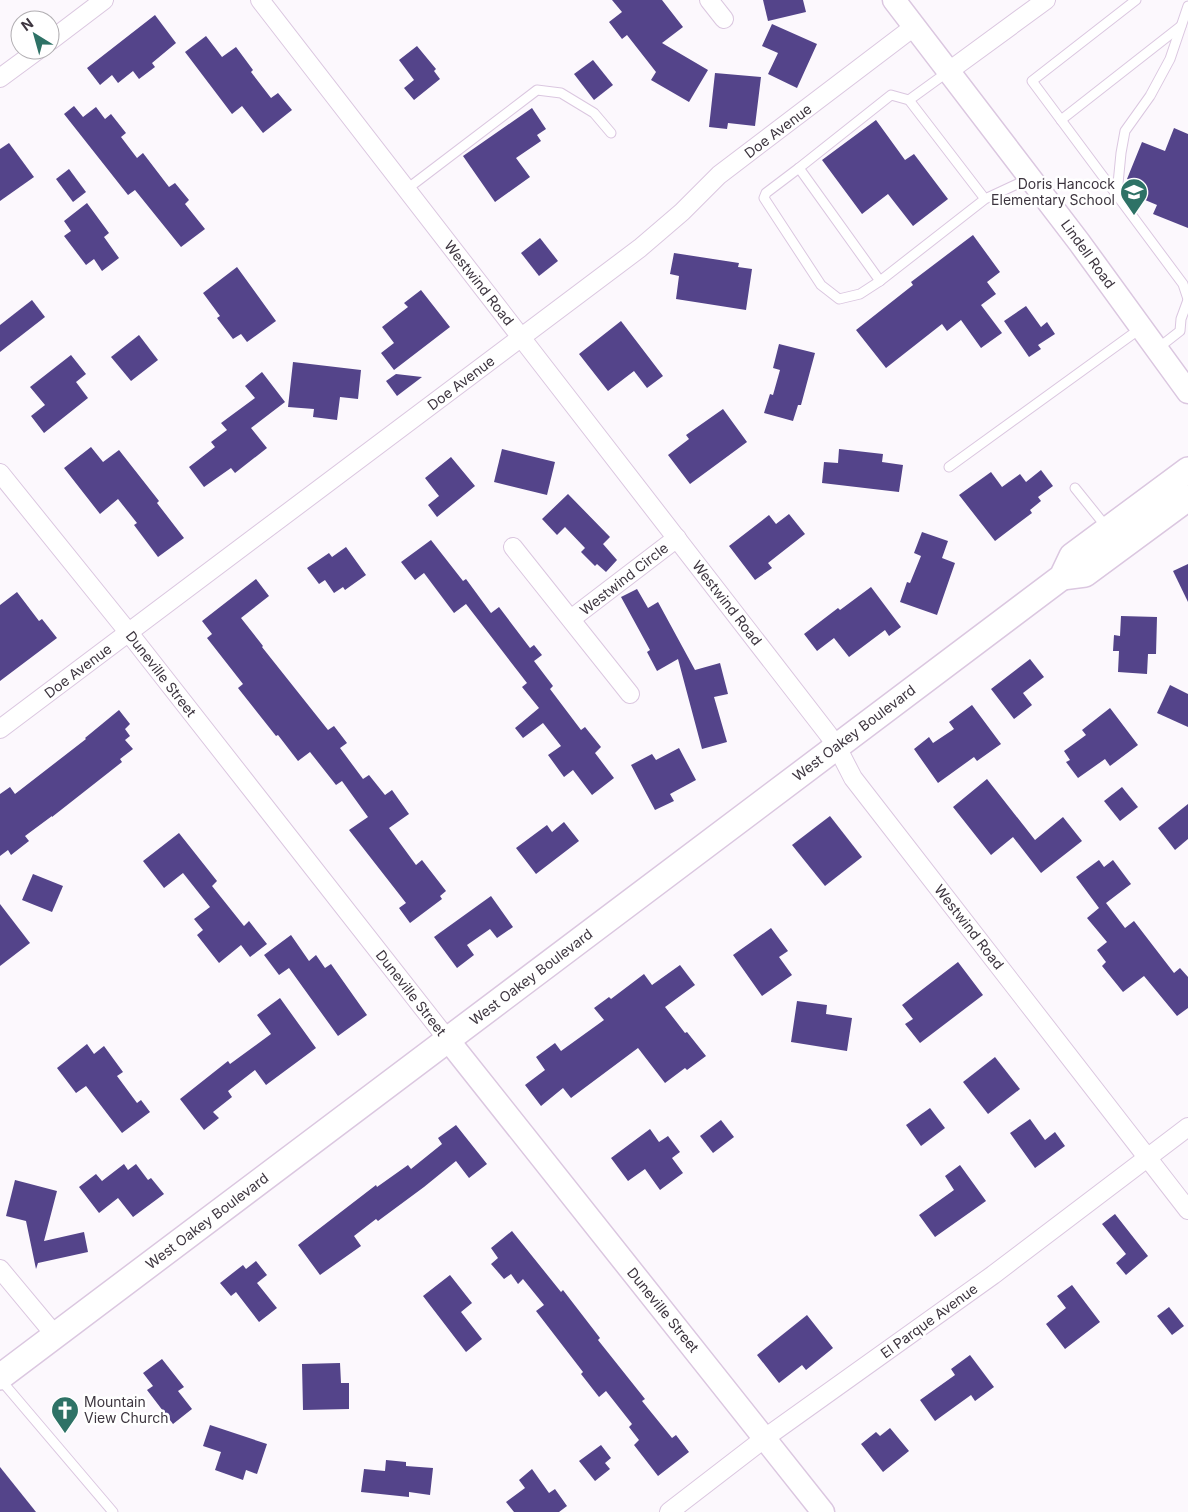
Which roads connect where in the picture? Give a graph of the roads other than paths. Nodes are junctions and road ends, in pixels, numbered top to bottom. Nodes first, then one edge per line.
1 (104, 0) edge
2 (260, 0) edge
3 (709, 0) edge
4 (894, 0) edge
5 (1046, 0) edge
6 (1136, 0) edge
7 (1188, 6) edge
8 (724, 20) dead end
9 (915, 26) junction
10 (1181, 26) junction
11 (60, 33) edge
12 (24, 60) edge
13 (949, 71) junction
14 (0, 78) edge
15 (910, 100) junction
16 (1061, 120) junction
17 (611, 132) dead end
18 (798, 168) junction
19 (1031, 178) junction
20 (407, 189) junction
21 (1117, 194) junction
22 (985, 200) junction
23 (880, 281) junction
24 (1188, 299) edge
25 (1142, 328) junction
26 (521, 338) junction
27 (1157, 349) junction
28 (1188, 392) edge
29 (949, 467) dead end
30 (1188, 470) edge
31 (0, 473) edge
32 (1075, 488) dead end
33 (1188, 498) edge
34 (1108, 529) junction
35 (676, 538) junction
36 (513, 546) dead end
37 (1062, 577) junction
38 (571, 620) junction
39 (129, 633) junction
40 (630, 694) dead end
41 (0, 730) edge
42 (837, 747) junction
43 (448, 1040) junction
44 (1188, 1128) edge
45 (1148, 1158) junction
46 (1188, 1210) edge
47 (1, 1271) edge
48 (55, 1335) junction
49 (0, 1377) edge
50 (765, 1438) junction
51 (113, 1512) edge
52 (669, 1512) edge
53 (823, 1512) edge

1 - 11 street
2 - 20 street, Westwind Road
3 - 8 street
4 - 9 street, Lindell Road
5 - 13 street
6 - 16 lane
7 - 10 lane
9 - 13 street, Lindell Road
9 - 26 street, Doe Avenue
10 - 16 lane
10 - 21 lane
12 - 14 street
13 - 15 lane
13 - 19 street, Lindell Road
15 - 18 lane
15 - 22 lane
16 - 21 lane
17 - 20 lane
18 - 23 lane
18 - 23 lane
19 - 22 lane
19 - 25 street, Lindell Road
20 - 26 street, Westwind Road
21 - 24 lane
22 - 23 lane
24 - 27 lane
25 - 27 street, Lindell Road
25 - 29 lane
26 - 35 street, Westwind Road
26 - 39 street, Doe Avenue
27 - 28 street, Lindell Road
30 - 34 main road, West Oakey Boulevard
31 - 39 street, Duneville Street
32 - 34 lane
33 - 37 main road, West Oakey Boulevard
34 - 37 main road, West Oakey Boulevard
35 - 38 street, Westwind Circle
35 - 42 street, Westwind Road
36 - 38 street, Westwind Circle
37 - 42 main road, West Oakey Boulevard
38 - 40 street, Westwind Circle
39 - 41 street, Doe Avenue
39 - 43 street, Duneville Street
42 - 43 main road, West Oakey Boulevard
42 - 45 street, Westwind Road
43 - 48 main road, West Oakey Boulevard
43 - 50 street, Duneville Street
44 - 45 street, El Parque Avenue
45 - 46 street, Westwind Road
45 - 50 street, El Parque Avenue
47 - 48 street
48 - 49 main road, West Oakey Boulevard
49 - 51 lane
50 - 52 street, El Parque Avenue
50 - 53 street, Duneville Street

